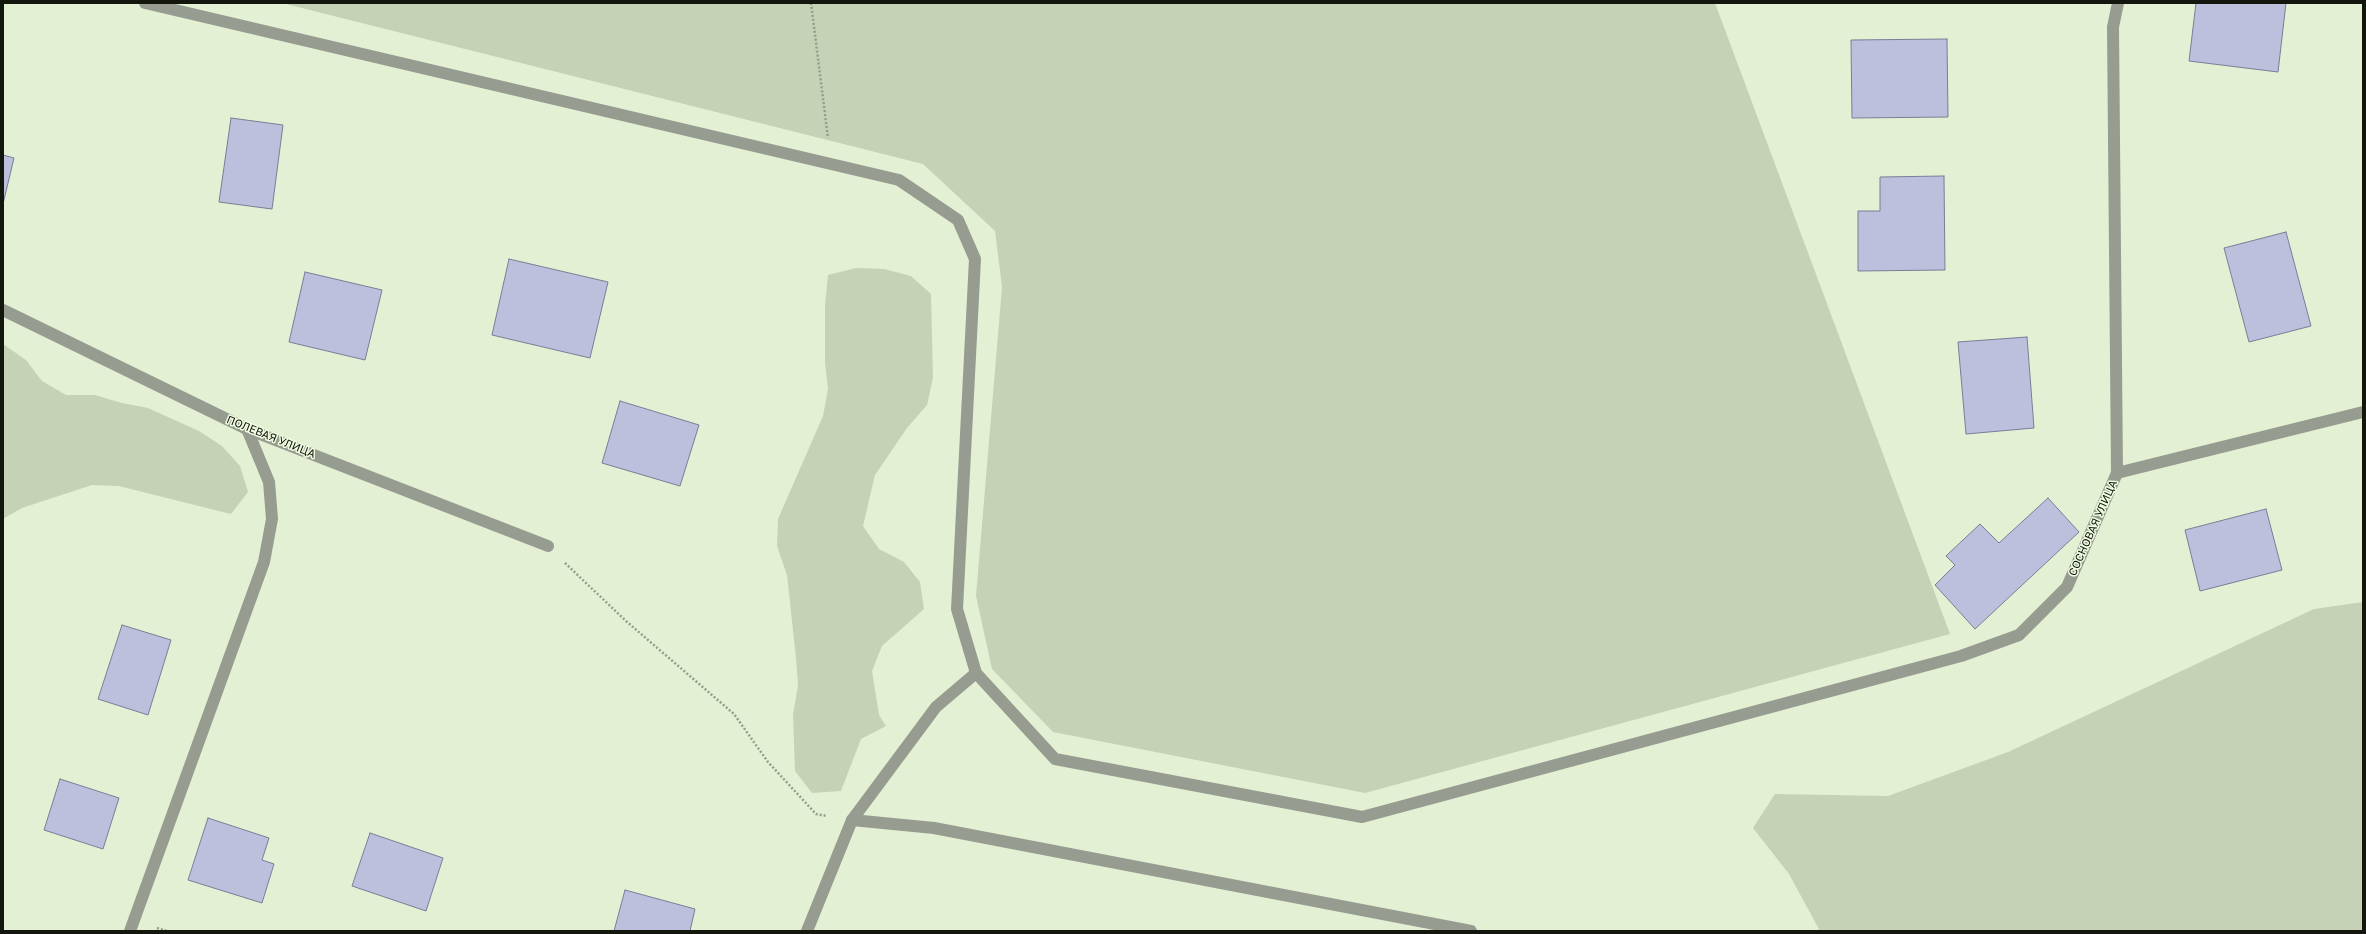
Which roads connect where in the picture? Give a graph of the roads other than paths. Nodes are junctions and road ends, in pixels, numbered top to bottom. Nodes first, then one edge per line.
1 (145, 3) edge
2 (2118, 3) edge
3 (3, 310) edge
4 (2363, 412) edge
5 (247, 429) junction
6 (2117, 473) junction
7 (548, 546) road end
8 (976, 673) junction
9 (852, 820) junction
10 (130, 931) edge
11 (807, 931) edge
12 (1471, 931) edge

1 - 8 street
2 - 6 street
3 - 5 street, ПОЛЕВАЯ УЛИЦА
4 - 6 street, СОСНОВАЯ УЛИЦА
5 - 7 street, ПОЛЕВАЯ УЛИЦА
5 - 10 street
6 - 8 street, СОСНОВАЯ УЛИЦА
8 - 9 street
9 - 11 street
9 - 12 street

